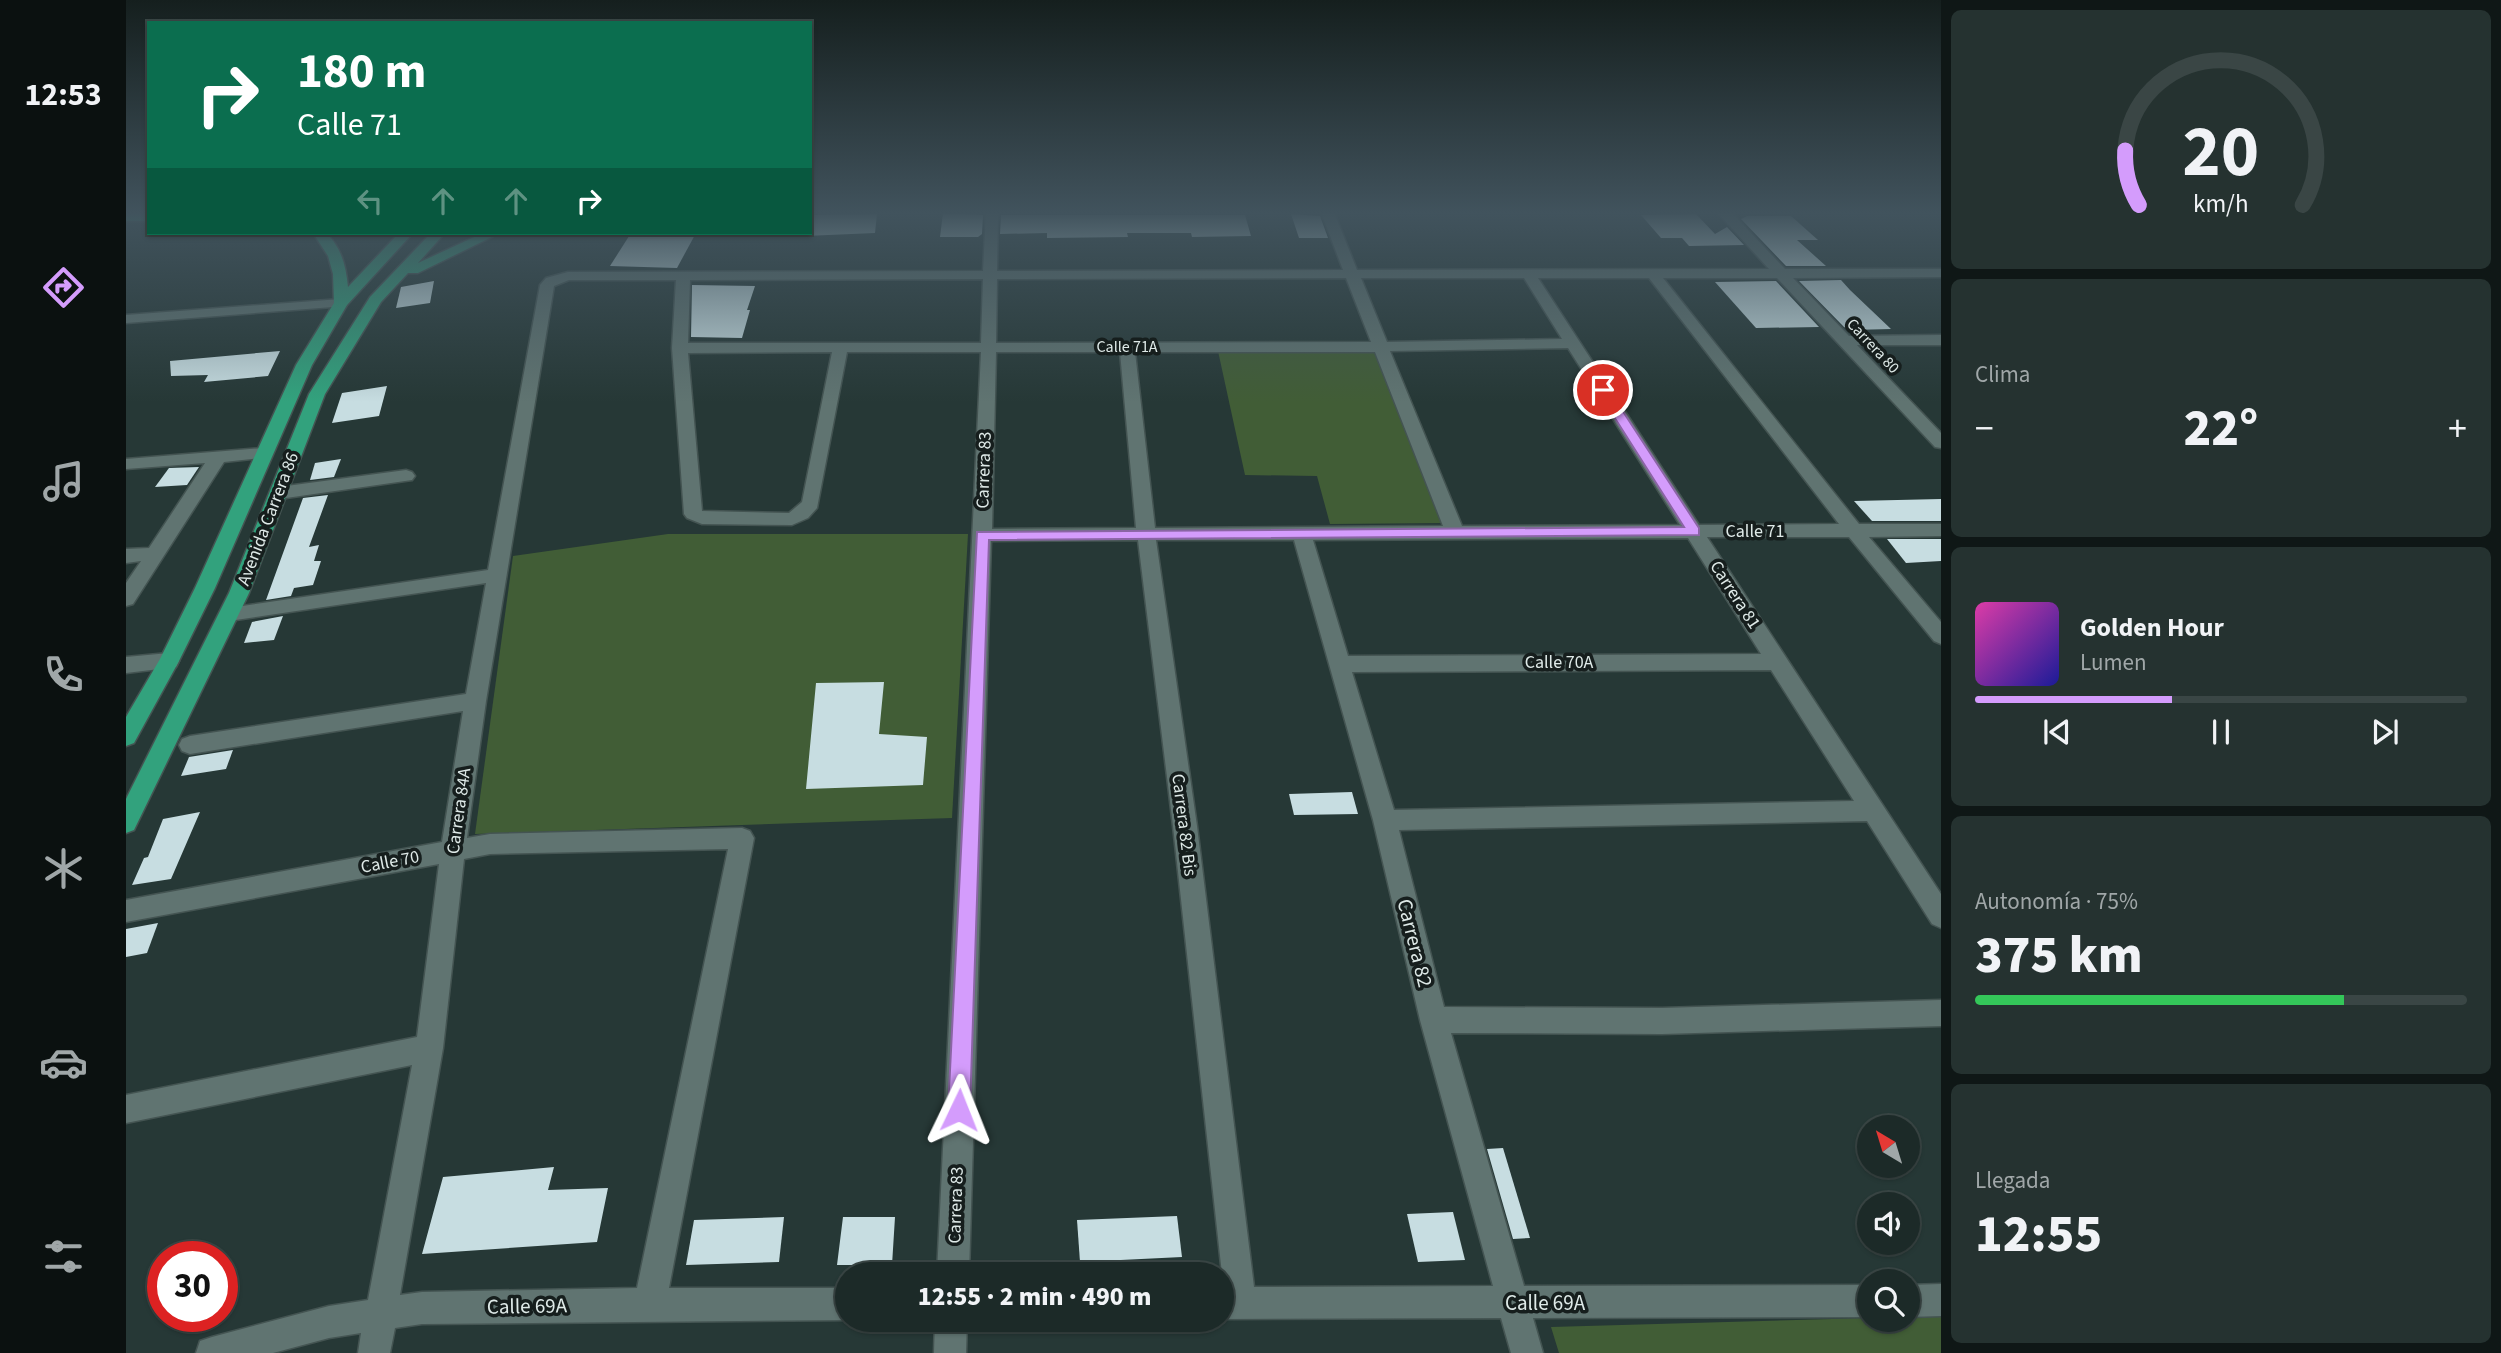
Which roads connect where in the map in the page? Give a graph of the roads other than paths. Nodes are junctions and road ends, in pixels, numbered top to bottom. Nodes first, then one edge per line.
1 (338, 275) edge
2 (367, 275) edge
3 (399, 275) edge
4 (402, 275) edge
5 (815, 275) edge
6 (991, 275) edge
7 (1354, 275) edge
8 (1529, 275) edge
9 (1654, 275) edge
10 (1782, 275) edge
11 (683, 276) junction
12 (396, 278) junction
13 (341, 303) junction
14 (126, 319) edge
15 (1941, 340) edge
16 (1844, 341) junction
17 (1573, 343) junction
18 (987, 346) junction
19 (1128, 347) junction
20 (1382, 347) junction
21 (681, 348) junction
22 (840, 348) junction
23 (1933, 427) edge
24 (1941, 443) edge
25 (263, 453) junction
26 (218, 457) junction
27 (126, 464) edge
28 (406, 475) dead end
29 (279, 493) junction
30 (1854, 530) junction
31 (1941, 530) edge
32 (1694, 531) junction
33 (1455, 533) junction
34 (1146, 534) junction
35 (1302, 534) junction
36 (982, 535) junction
37 (155, 554) junction
38 (126, 556) edge
39 (497, 575) junction
40 (126, 599) edge
41 (229, 614) junction
42 (1941, 636) edge
43 (169, 661) junction
44 (1778, 662) junction
45 (1339, 664) junction
46 (126, 665) edge
47 (475, 701) junction
48 (126, 737) edge
49 (190, 745) dead end
50 (1873, 811) junction
51 (1385, 820) junction
52 (126, 823) edge
53 (453, 850) junction
54 (126, 911) edge
55 (1941, 916) edge
56 (1941, 1013) edge
57 (1434, 1020) junction
58 (429, 1048) junction
59 (126, 1109) edge
60 (953, 1262) edge
61 (1227, 1262) edge
62 (1941, 1300) edge
63 (1857, 1301) edge
64 (1920, 1301) edge
65 (1234, 1303) edge
66 (650, 1304) junction
67 (835, 1304) edge
68 (1515, 1304) junction
69 (380, 1312) junction
70 (951, 1332) edge
71 (212, 1353) edge
72 (374, 1353) edge
73 (950, 1353) edge
74 (1527, 1353) edge

1 - 13 main road
2 - 13 main road, Avenida Carrera 86
3 - 12 main road, Avenida Carrera 86
4 - 12 main road
5 - 11 street
6 - 18 street, Carrera 83
7 - 20 street
8 - 17 street, Carrera 81
9 - 30 street
10 - 16 street, Carrera 80
11 - 21 street
11 - 39 street, Carrera 84A
12 - 29 main road, Avenida Carrera 86
13 - 14 street
13 - 25 main road, Avenida Carrera 86
15 - 16 street
16 - 23 street, Carrera 80
17 - 20 street, Calle 71A
17 - 32 street, Carrera 81
18 - 19 street, Calle 71A
18 - 22 street, Calle 71A
18 - 36 street, Carrera 83
19 - 20 street, Calle 71A
19 - 34 street, Carrera 82 Bis
20 - 33 street
21 - 22 street, Calle 71A
21 - 22 street
23 - 24 street, Carrera 80
25 - 26 street
25 - 43 main road, Avenida Carrera 86
26 - 27 street
26 - 37 street
28 - 29 street
29 - 41 main road, Avenida Carrera 86
30 - 31 street, Calle 71
30 - 32 street, Calle 71
30 - 42 street
32 - 33 street, Calle 71
32 - 44 street, Carrera 81
33 - 35 street, Calle 71
34 - 35 street, Calle 71
34 - 36 street, Calle 71
34 - 61 street, Carrera 82 Bis
35 - 45 street, Carrera 82
36 - 60 street, Carrera 83
37 - 38 street
37 - 40 street
39 - 41 street
39 - 47 street, Carrera 84A
41 - 52 main road, Avenida Carrera 86
43 - 46 street
43 - 48 main road, Avenida Carrera 86
44 - 45 street, Calle 70A
44 - 50 street, Carrera 81
45 - 51 street, Carrera 82
47 - 49 street
47 - 53 street, Carrera 84A
50 - 51 street
50 - 55 street, Carrera 81
51 - 57 street, Carrera 82
53 - 54 street, Calle 70
53 - 58 street, Carrera 84A
53 - 66 street, Calle 70
56 - 57 street
57 - 68 street, Carrera 82
58 - 59 street
58 - 69 street, Carrera 84A
62 - 64 street
63 - 68 street, Calle 69A
65 - 68 street, Calle 69A
66 - 67 street, Calle 69A
66 - 69 street, Calle 69A
68 - 74 street, Carrera 82
69 - 71 street, Calle 69A
69 - 72 street, Carrera 84A
70 - 73 street

